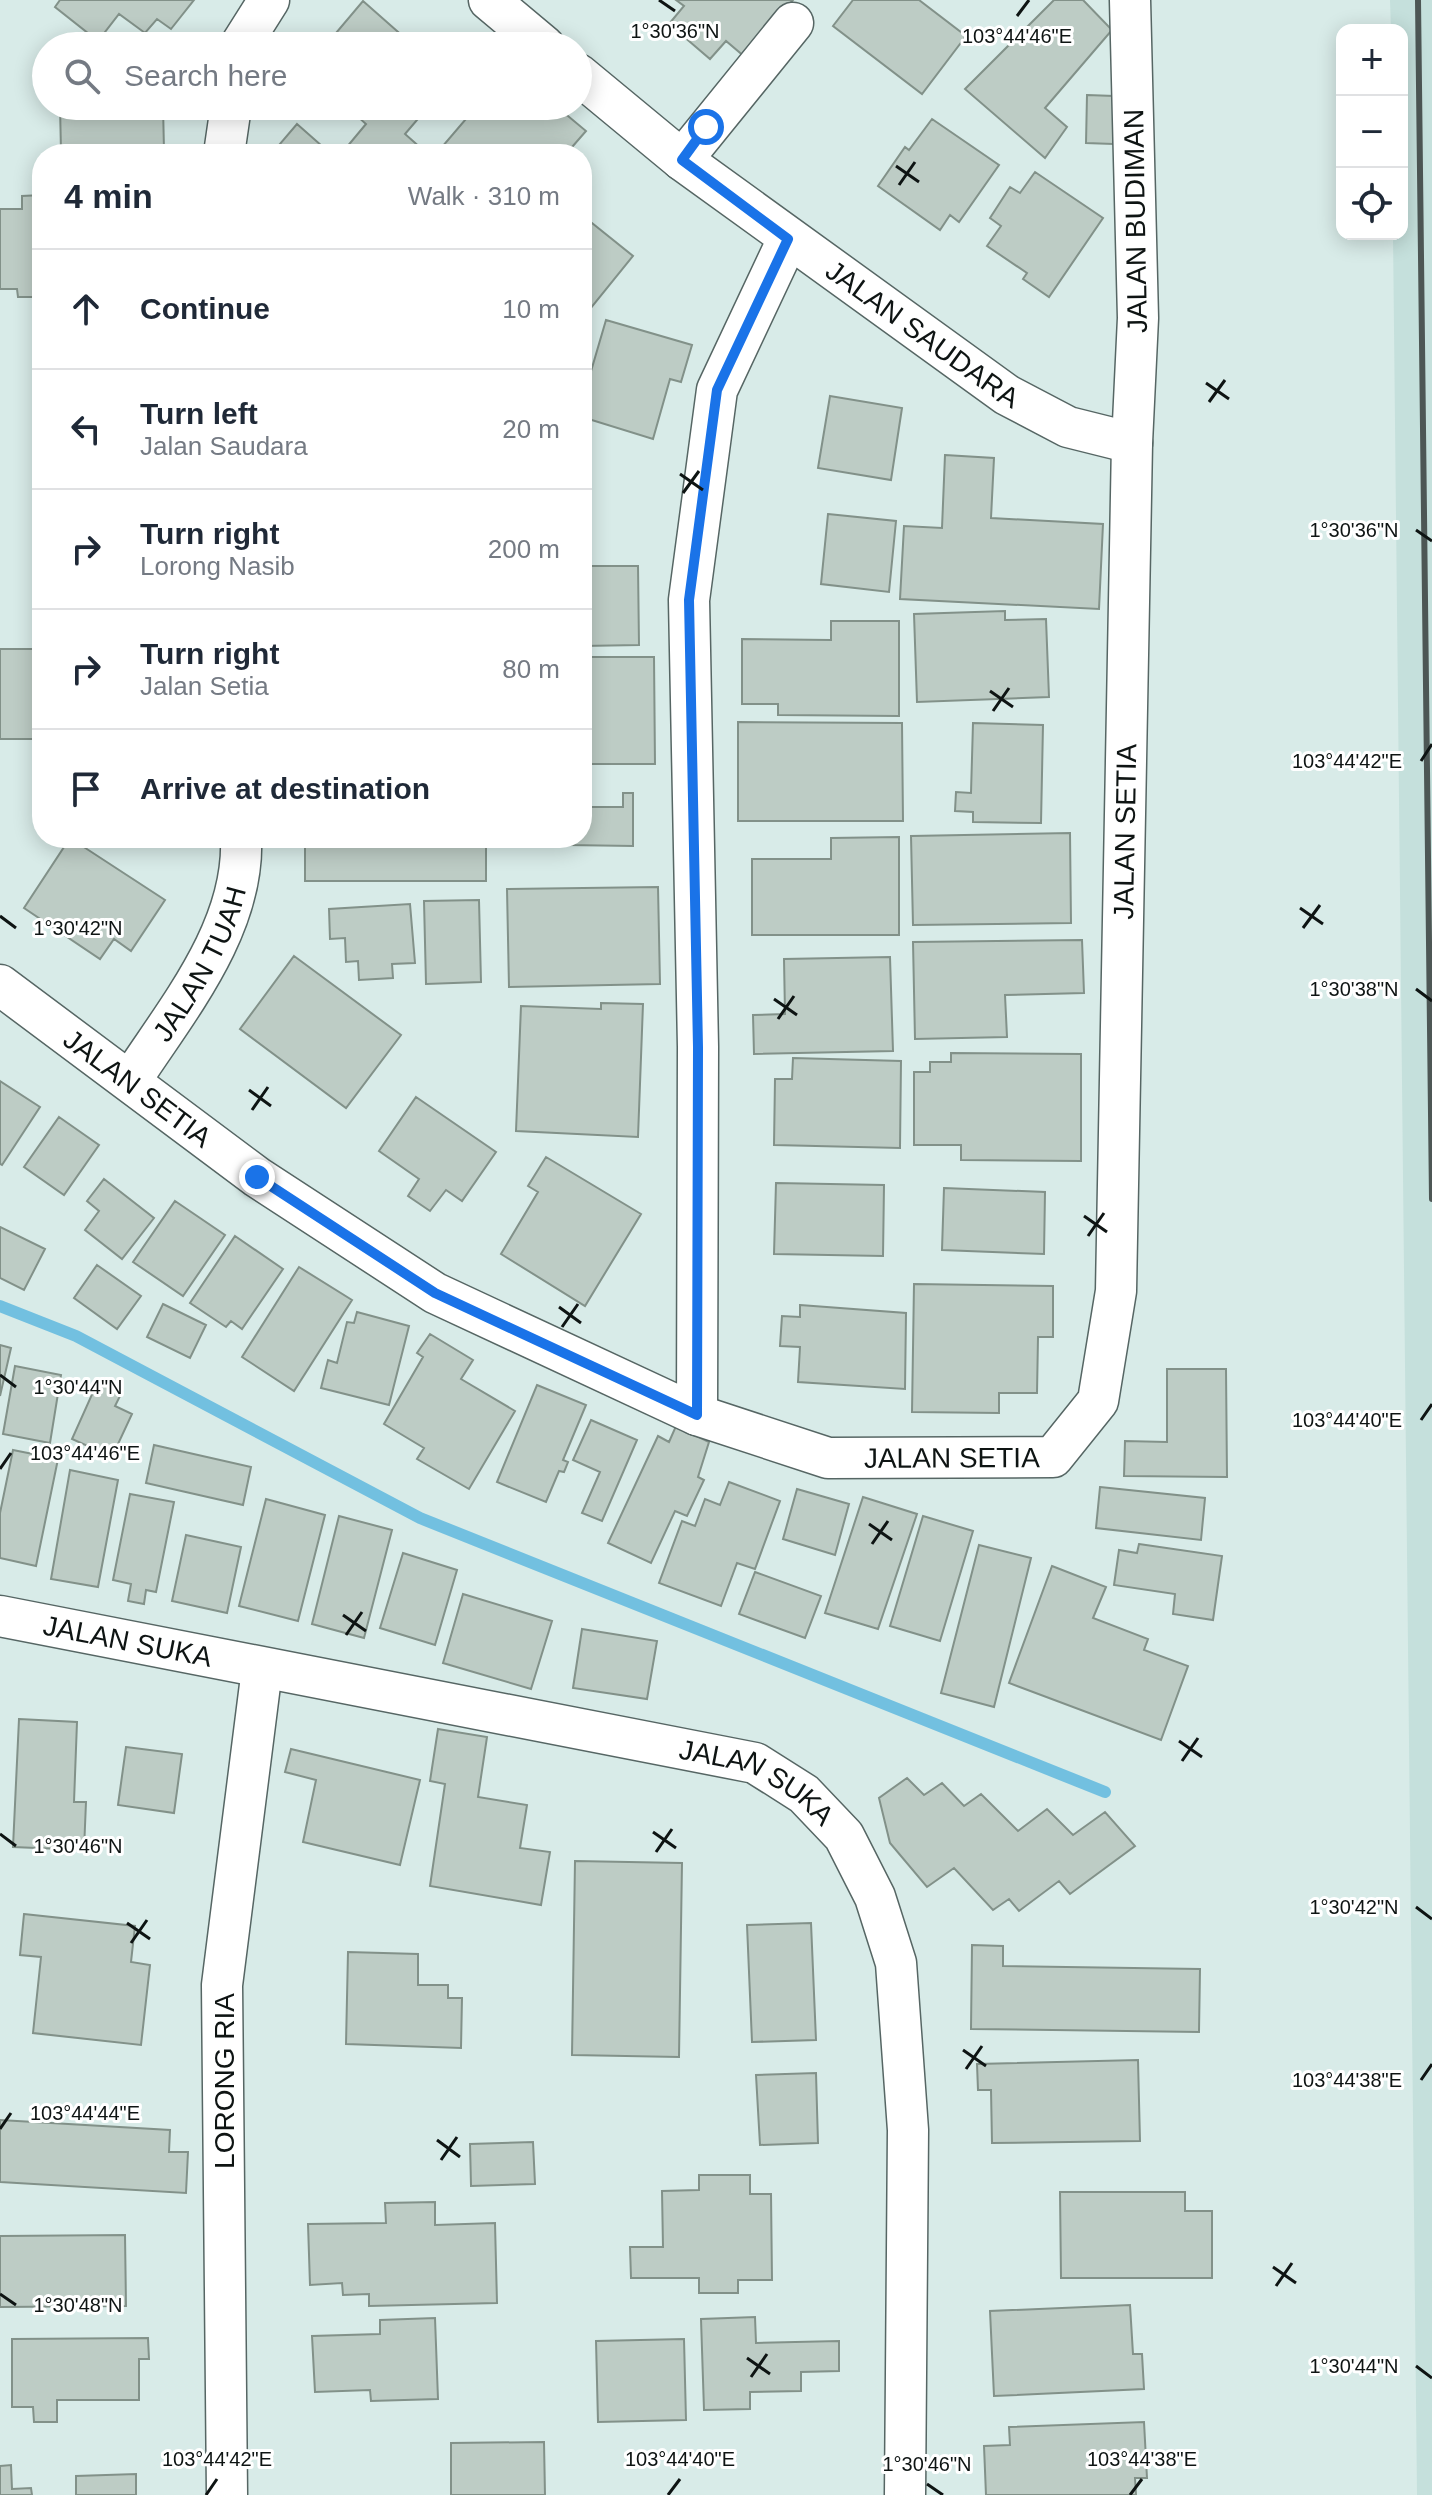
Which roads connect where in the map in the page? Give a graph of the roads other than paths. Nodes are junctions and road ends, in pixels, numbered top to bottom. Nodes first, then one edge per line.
1 (269, 0) edge
2 (489, 0) edge
3 (1130, 0) edge
4 (793, 23) dead end
5 (249, 32) edge
6 (527, 32) edge
7 (592, 86) edge
8 (229, 120) edge
9 (225, 144) edge
10 (682, 160) junction
11 (788, 239) junction
12 (1132, 443) junction
13 (241, 848) edge
14 (0, 985) edge
15 (131, 1080) junction
16 (697, 1415) junction
17 (0, 1616) edge
18 (262, 1669) junction
19 (227, 2495) edge
20 (905, 2495) edge

1 - 5 street
2 - 6 street
3 - 12 street, JALAN BUDIMAN
4 - 10 street
7 - 10 street, JALAN SAUDARA
8 - 9 street
10 - 11 street, JALAN SAUDARA
11 - 12 street, JALAN SAUDARA
11 - 16 street
12 - 16 street, JALAN SETIA
13 - 15 street, JALAN TUAH
14 - 15 street, JALAN SETIA
15 - 16 street, JALAN SETIA
17 - 18 street, JALAN SUKA
18 - 19 street, LORONG RIA
18 - 20 street, JALAN SUKA

